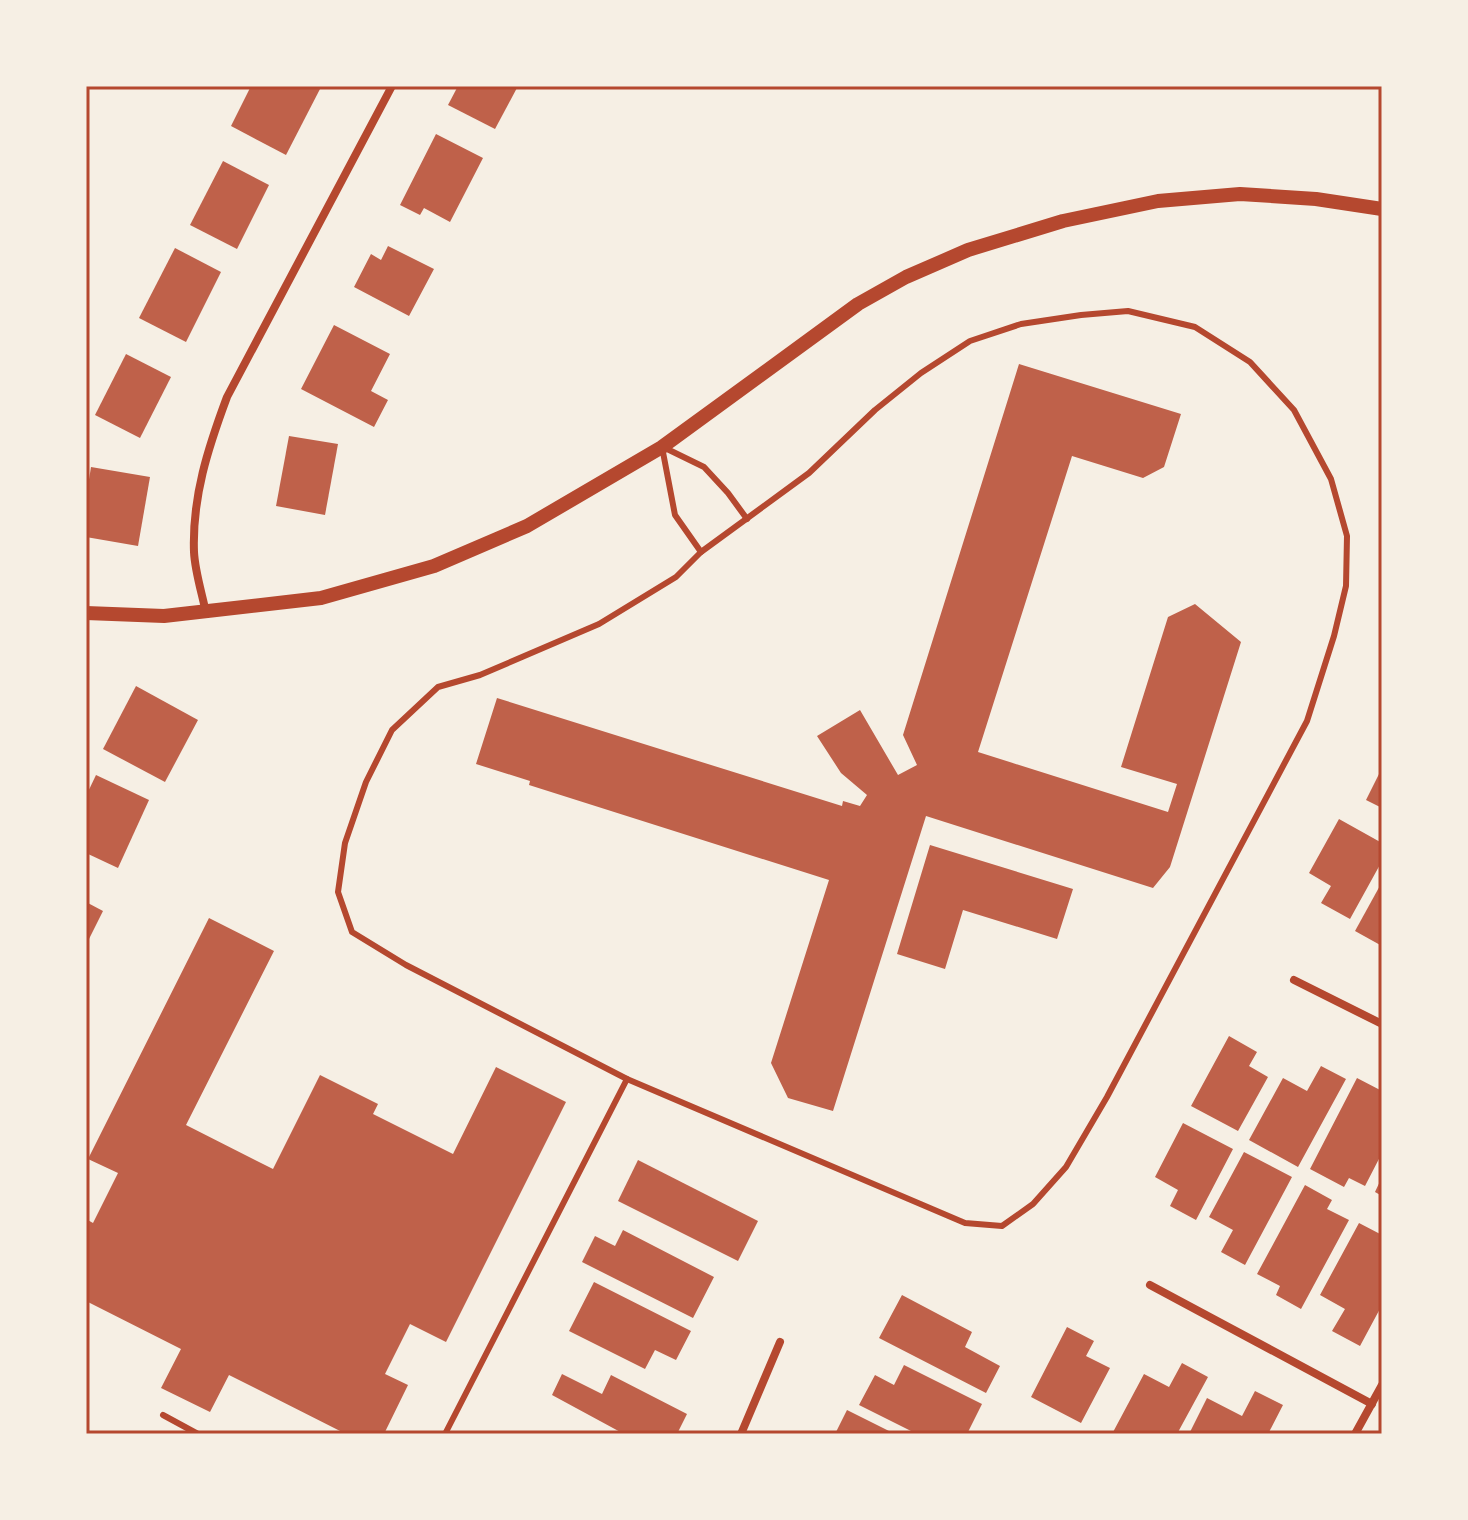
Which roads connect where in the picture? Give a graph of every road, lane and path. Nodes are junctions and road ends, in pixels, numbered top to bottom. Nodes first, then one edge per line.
1 (392, 86) edge
2 (1382, 209) edge
3 (662, 447) junction
4 (747, 519) junction
5 (701, 552) junction
6 (86, 613) edge
7 (206, 613) junction
8 (1294, 980) dead end
9 (1382, 1024) edge
10 (627, 1079) junction
11 (1150, 1285) dead end
12 (780, 1342) dead end
13 (1382, 1385) edge
14 (1372, 1404) junction
15 (163, 1415) dead end
16 (198, 1434) edge
17 (445, 1434) edge
18 (741, 1434) edge
19 (1355, 1434) edge

1 - 7 street
2 - 3 street
3 - 4 lane
3 - 5 lane
3 - 7 street
4 - 5 lane
4 - 10 lane
5 - 10 lane
6 - 7 street
8 - 9 street
10 - 17 lane
11 - 14 street
12 - 18 street
13 - 14 street
14 - 19 street
15 - 16 lane

